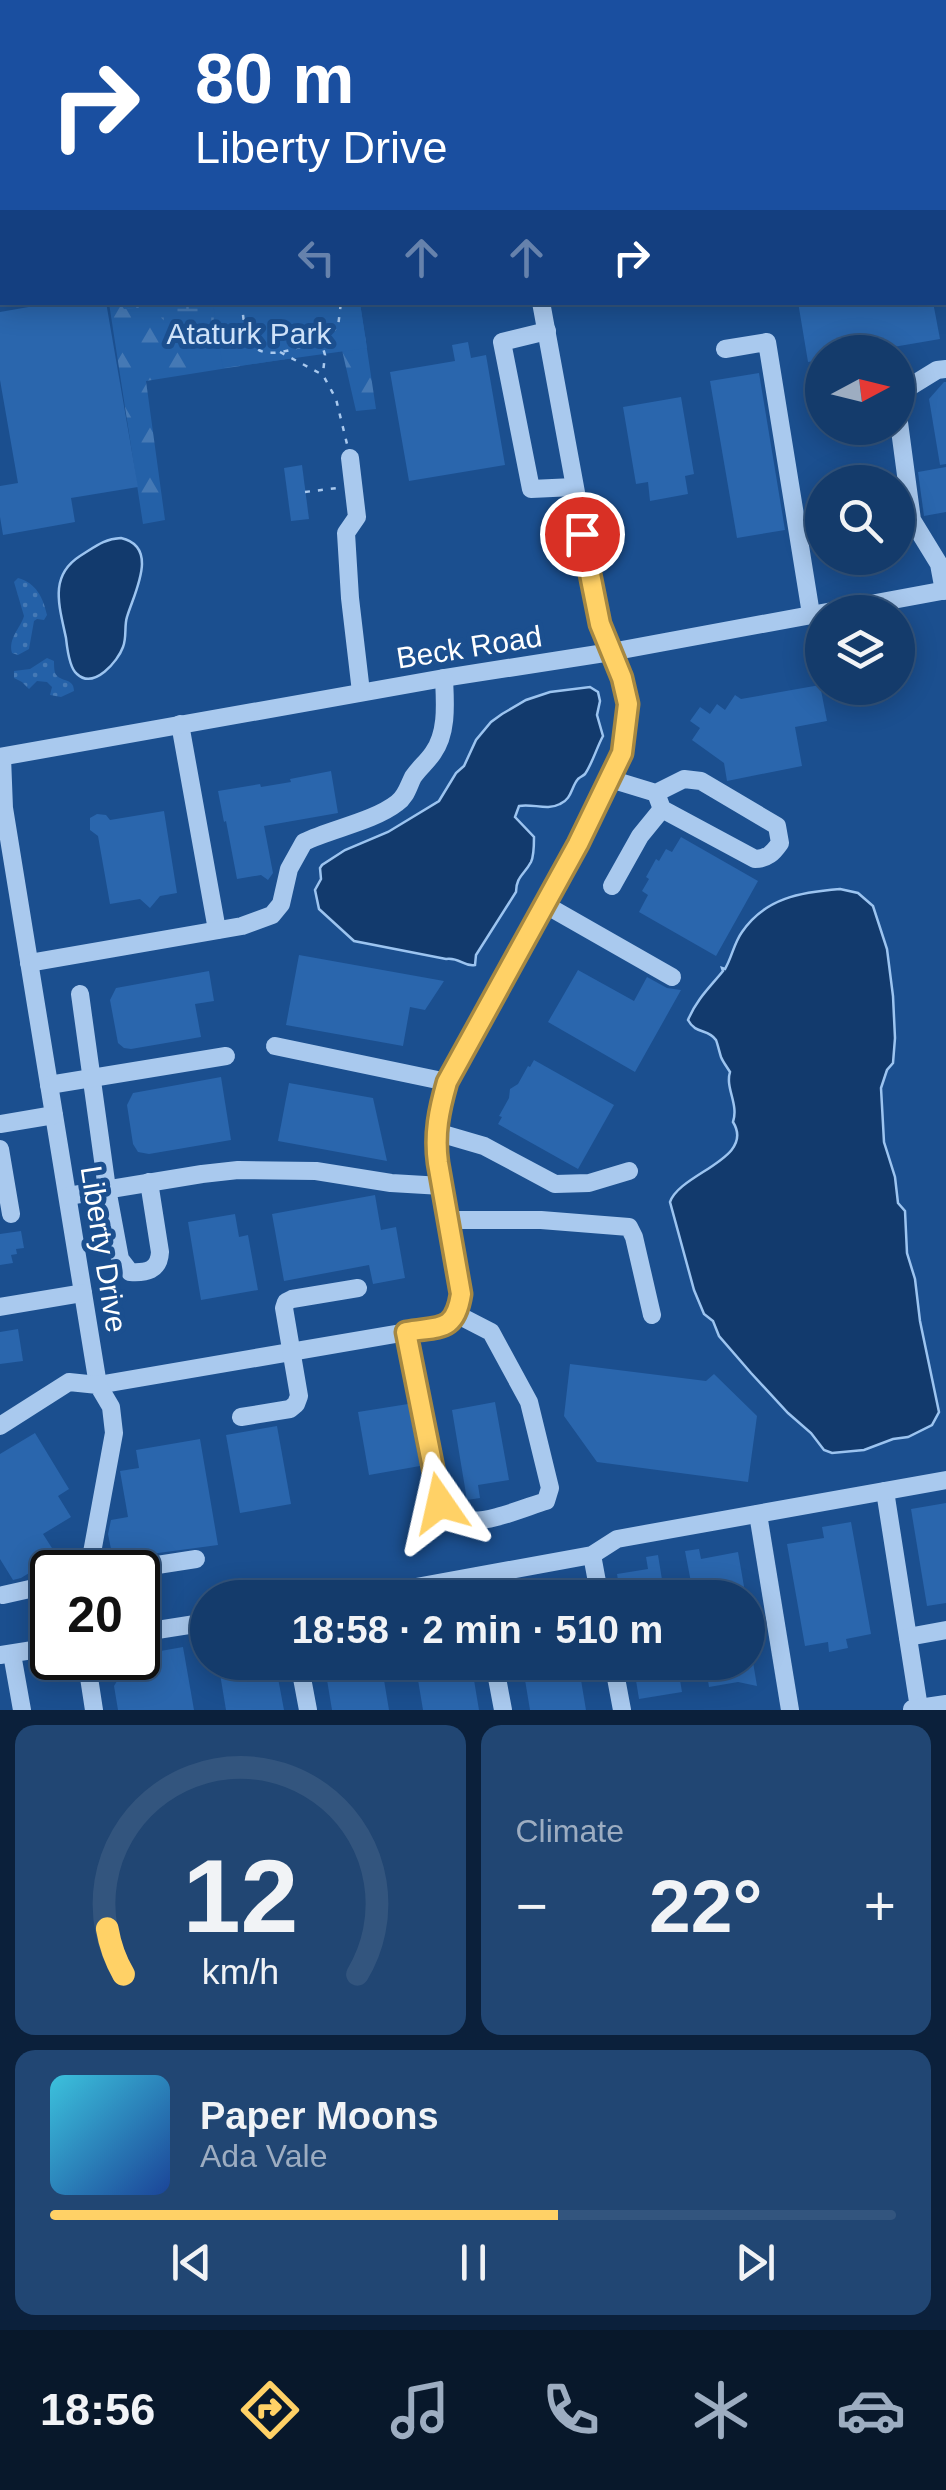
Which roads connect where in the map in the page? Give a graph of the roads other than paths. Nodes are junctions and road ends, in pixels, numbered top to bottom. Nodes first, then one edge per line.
1 (542, 305) edge
2 (547, 331) junction
3 (724, 350) dead end
4 (946, 369) edge
5 (915, 384) edge
6 (902, 445) edge
7 (350, 458) road end
8 (574, 487) junction
9 (945, 590) edge
10 (808, 595) edge
11 (915, 595) edge
12 (805, 615) edge
13 (610, 652) junction
14 (444, 678) junction
15 (361, 692) junction
16 (180, 724) junction
17 (1, 757) edge
18 (610, 780) junction
19 (659, 801) junction
20 (612, 886) dead end
21 (544, 904) junction
22 (217, 930) junction
23 (29, 964) junction
24 (672, 977) dead end
25 (80, 994) dead end
26 (275, 1046) dead end
27 (226, 1056) dead end
28 (93, 1078) junction
29 (447, 1082) junction
30 (49, 1085) junction
31 (54, 1114) junction
32 (0, 1124) edge
33 (436, 1132) junction
34 (0, 1149) edge
35 (629, 1171) dead end
36 (149, 1182) junction
37 (442, 1186) junction
38 (108, 1189) junction
39 (68, 1196) junction
40 (11, 1214) dead end
41 (448, 1220) junction
42 (358, 1288) dead end
43 (84, 1293) junction
44 (0, 1307) edge
45 (458, 1315) junction
46 (652, 1316) dead end
47 (406, 1332) junction
48 (291, 1352) junction
49 (98, 1385) junction
50 (240, 1417) dead end
51 (0, 1426) edge
52 (946, 1480) edge
53 (885, 1491) junction
54 (758, 1514) junction
55 (92, 1550) edge
56 (592, 1555) junction
57 (196, 1559) dead end
58 (160, 1565) edge
59 (478, 1576) junction
60 (456, 1580) edge
61 (479, 1580) edge
62 (597, 1580) edge
63 (30, 1589) edge
64 (4, 1595) dead end
65 (190, 1625) edge
66 (160, 1630) edge
67 (946, 1630) edge
68 (908, 1637) junction
69 (6, 1655) edge
70 (89, 1680) edge
71 (303, 1680) edge
72 (497, 1680) edge
73 (616, 1680) edge
74 (946, 1704) edge
75 (914, 1709) edge
76 (22, 1710) edge
77 (94, 1710) edge
78 (308, 1710) edge
79 (503, 1710) edge
80 (622, 1710) edge
81 (790, 1710) edge

1 - 2 street
2 - 8 street
2 - 8 street
3 - 10 street
4 - 5 street
6 - 9 street
7 - 15 street
8 - 13 street
9 - 11 street, Beck Road
12 - 13 street, Beck Road
13 - 14 street, Beck Road
13 - 18 street
14 - 15 street, Beck Road
14 - 22 street
15 - 16 street, Beck Road
16 - 17 street, Beck Road
16 - 22 street
17 - 23 street, Liberty Drive
18 - 19 street
18 - 21 street
19 - 19 street
19 - 20 street
21 - 24 street
21 - 29 street
22 - 23 street
23 - 30 street, Liberty Drive
25 - 28 street
26 - 29 street
27 - 28 street
28 - 30 street
28 - 38 street
29 - 33 street
30 - 31 street, Liberty Drive
31 - 32 street
31 - 39 street, Liberty Drive
33 - 35 street
33 - 37 street
34 - 40 street
36 - 37 street
36 - 38 street
36 - 38 street
37 - 41 street
38 - 39 street
39 - 43 street, Liberty Drive
41 - 45 street
41 - 46 street
42 - 48 street
43 - 44 street
43 - 49 street, Liberty Drive
45 - 47 street
45 - 47 street
47 - 48 street
48 - 49 street
48 - 50 street
49 - 51 street
49 - 55 street, Liberty Drive
52 - 53 street
53 - 54 street
53 - 68 street
54 - 56 street
54 - 81 street
56 - 59 street
56 - 62 street
57 - 58 street
59 - 60 street
59 - 61 street
63 - 64 street
65 - 66 street
67 - 68 street
68 - 75 street
69 - 76 street
70 - 77 street
71 - 78 street
72 - 79 street
73 - 80 street
74 - 75 street

